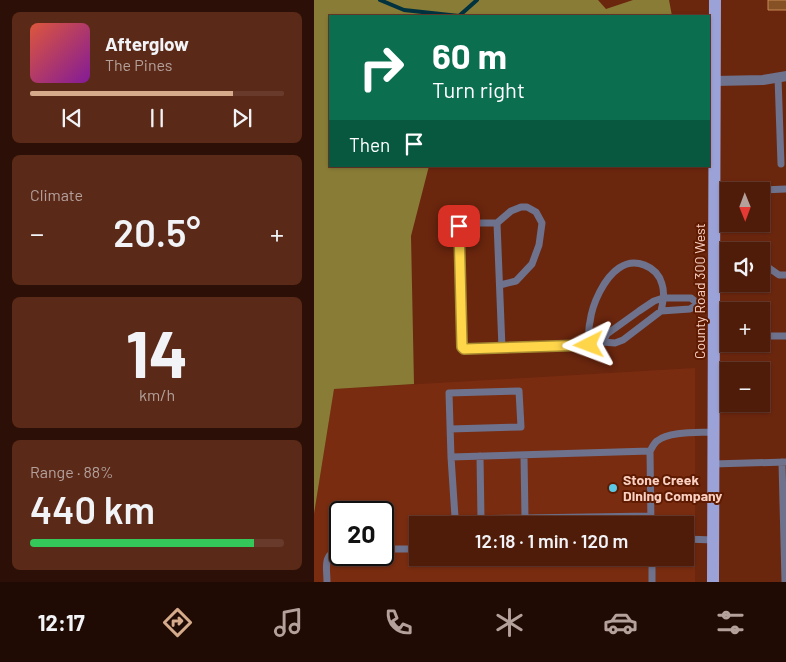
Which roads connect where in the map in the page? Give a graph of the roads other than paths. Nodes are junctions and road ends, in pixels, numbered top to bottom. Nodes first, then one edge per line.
1 (715, 0) edge
2 (782, 76) edge
3 (715, 82) junction
4 (712, 128) edge
5 (781, 164) dead end
6 (786, 189) edge
7 (715, 192) junction
8 (497, 222) junction
9 (715, 259) junction
10 (720, 259) edge
11 (770, 269) edge
12 (786, 274) edge
13 (500, 285) junction
14 (663, 298) junction
15 (698, 304) junction
16 (715, 304) junction
17 (661, 311) junction
18 (714, 335) junction
19 (720, 335) edge
20 (770, 336) edge
21 (786, 336) edge
22 (603, 342) junction
23 (589, 345) junction
24 (502, 348) junction
25 (450, 429) junction
26 (714, 432) junction
27 (650, 451) junction
28 (524, 455) junction
29 (480, 456) junction
30 (451, 457) junction
31 (784, 462) edge
32 (713, 464) junction
33 (455, 516) edge
34 (481, 516) edge
35 (525, 516) edge
36 (651, 516) edge
37 (694, 540) edge
38 (714, 540) junction
39 (394, 549) edge
40 (409, 549) edge
41 (329, 555) edge
42 (652, 566) edge
43 (327, 582) edge
44 (652, 582) edge
45 (714, 582) edge
46 (785, 582) edge

1 - 3 main road, County Road 300 West
2 - 3 street
2 - 5 lane
3 - 4 main road, County Road 300 West
4 - 7 main road, County Road 300 West
6 - 7 lane
7 - 9 main road, County Road 300 West
8 - 13 lane
8 - 13 lane
8 - 24 lane
9 - 10 lane
9 - 16 main road, County Road 300 West
11 - 12 lane
13 - 24 lane
14 - 15 lane
14 - 17 lane
14 - 22 lane
14 - 23 lane
15 - 16 lane
15 - 17 lane
16 - 18 main road, County Road 300 West
17 - 22 lane
18 - 19 lane
18 - 26 main road, County Road 300 West
20 - 21 lane
22 - 23 lane
23 - 24 lane
25 - 25 lane
25 - 30 lane
26 - 27 lane
26 - 32 main road, County Road 300 West
27 - 28 lane
27 - 36 lane
28 - 29 lane
28 - 35 lane
29 - 30 lane
29 - 34 lane
30 - 33 lane
31 - 32 lane
31 - 46 lane
32 - 38 main road, County Road 300 West
37 - 38 lane
38 - 45 main road, County Road 300 West
39 - 40 lane
41 - 43 lane
42 - 44 lane

